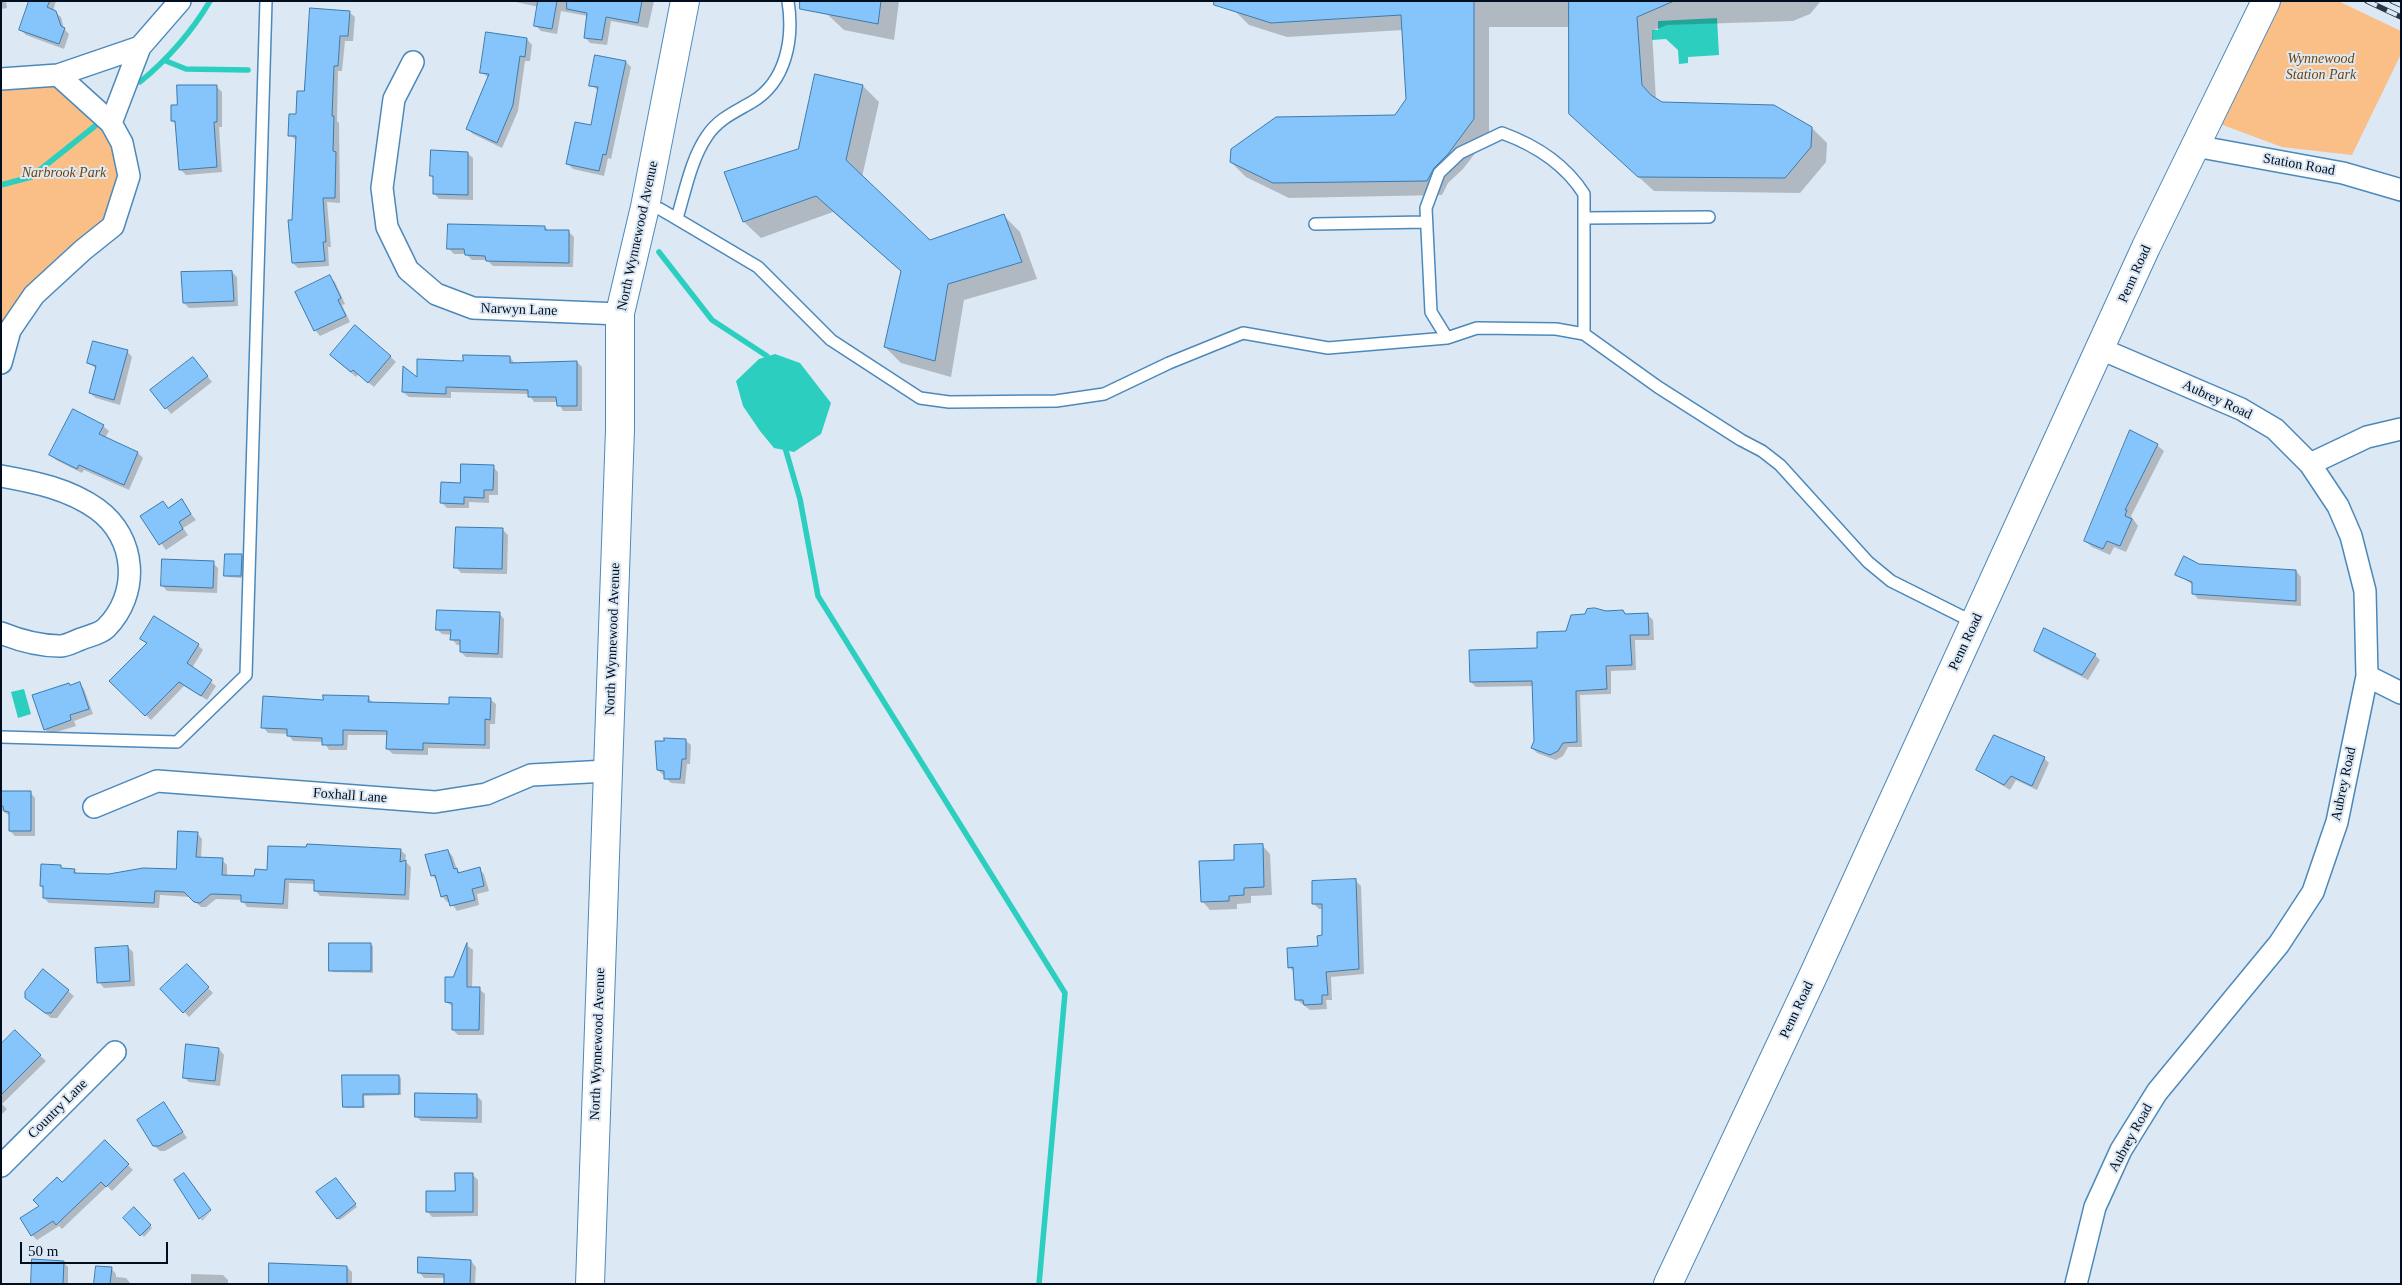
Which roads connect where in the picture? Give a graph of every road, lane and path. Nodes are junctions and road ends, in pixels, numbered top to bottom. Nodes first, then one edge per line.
1 (180, 1) edge
2 (266, 1) edge
3 (685, 1) edge
4 (788, 1) edge
5 (2266, 1) edge
6 (140, 47) junction
7 (413, 62) dead end
8 (58, 75) junction
9 (1, 79) edge
10 (111, 123) junction
11 (2195, 146) junction
12 (2401, 190) edge
13 (645, 206) junction
14 (677, 218) junction
15 (1584, 218) junction
16 (1709, 218) dead end
17 (1426, 222) junction
18 (1314, 224) dead end
19 (620, 314) junction
20 (1584, 334) junction
21 (1447, 338) junction
22 (2101, 349) junction
23 (1, 363) edge
24 (2401, 429) edge
25 (2310, 464) junction
26 (1, 476) edge
27 (1975, 623) junction
28 (1, 633) edge
29 (2367, 676) junction
30 (2401, 693) edge
31 (1, 737) edge
32 (607, 771) junction
33 (94, 807) dead end
34 (115, 1052) dead end
35 (1, 1166) edge
36 (590, 1284) edge
37 (1668, 1284) edge
38 (2076, 1284) edge

1 - 6 street
2 - 31 lane
3 - 13 street, North Wynnewood Avenue
4 - 14 lane
5 - 11 street, Penn Road
6 - 8 street
6 - 10 street
7 - 19 street, Narwyn Lane
8 - 9 street
8 - 10 street
10 - 23 street
11 - 12 street, Station Road
11 - 22 street, Penn Road
13 - 14 lane
13 - 19 street, North Wynnewood Avenue
14 - 21 lane
15 - 16 lane
15 - 17 lane
15 - 20 lane
17 - 18 lane
17 - 21 lane
19 - 32 street, North Wynnewood Avenue
20 - 21 lane
20 - 27 lane
22 - 25 street, Aubrey Road
22 - 27 street, Penn Road
24 - 25 street
25 - 29 street, Aubrey Road
26 - 28 street
27 - 37 street, Penn Road
29 - 30 street
29 - 38 street, Aubrey Road
32 - 33 street, Foxhall Lane
32 - 36 street, North Wynnewood Avenue
34 - 35 street, Country Lane

